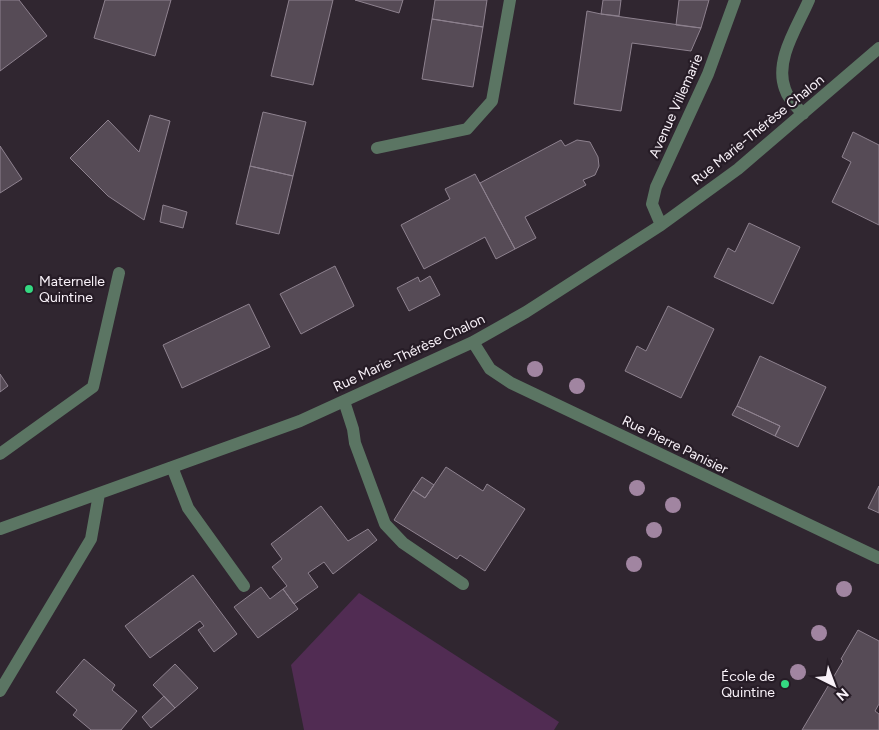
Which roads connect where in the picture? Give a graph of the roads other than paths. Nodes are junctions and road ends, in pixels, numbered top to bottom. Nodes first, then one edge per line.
1 (510, 0) edge
2 (735, 0) edge
3 (809, 0) edge
4 (879, 48) edge
5 (803, 114) junction
6 (376, 148) dead end
7 (661, 225) junction
8 (118, 273) dead end
9 (473, 342) junction
10 (344, 401) junction
11 (0, 454) edge
12 (172, 467) junction
13 (99, 494) junction
14 (0, 529) edge
15 (879, 558) edge
16 (463, 584) dead end
17 (244, 586) dead end
18 (0, 691) edge

1 - 6 street
2 - 7 street, Avenue Villemarie
3 - 5 street
4 - 5 street, Rue Marie-Thérèse Chalon
5 - 7 street, Rue Marie-Thérèse Chalon
7 - 9 street, Rue Marie-Thérèse Chalon
8 - 11 street
9 - 10 street, Rue Marie-Thérèse Chalon
9 - 15 street, Rue Pierre Panisier
10 - 12 street, Rue Marie-Thérèse Chalon
10 - 16 street
12 - 13 street, Rue Marie-Thérèse Chalon
12 - 17 street
13 - 14 street, Rue Marie-Thérèse Chalon
13 - 18 street

